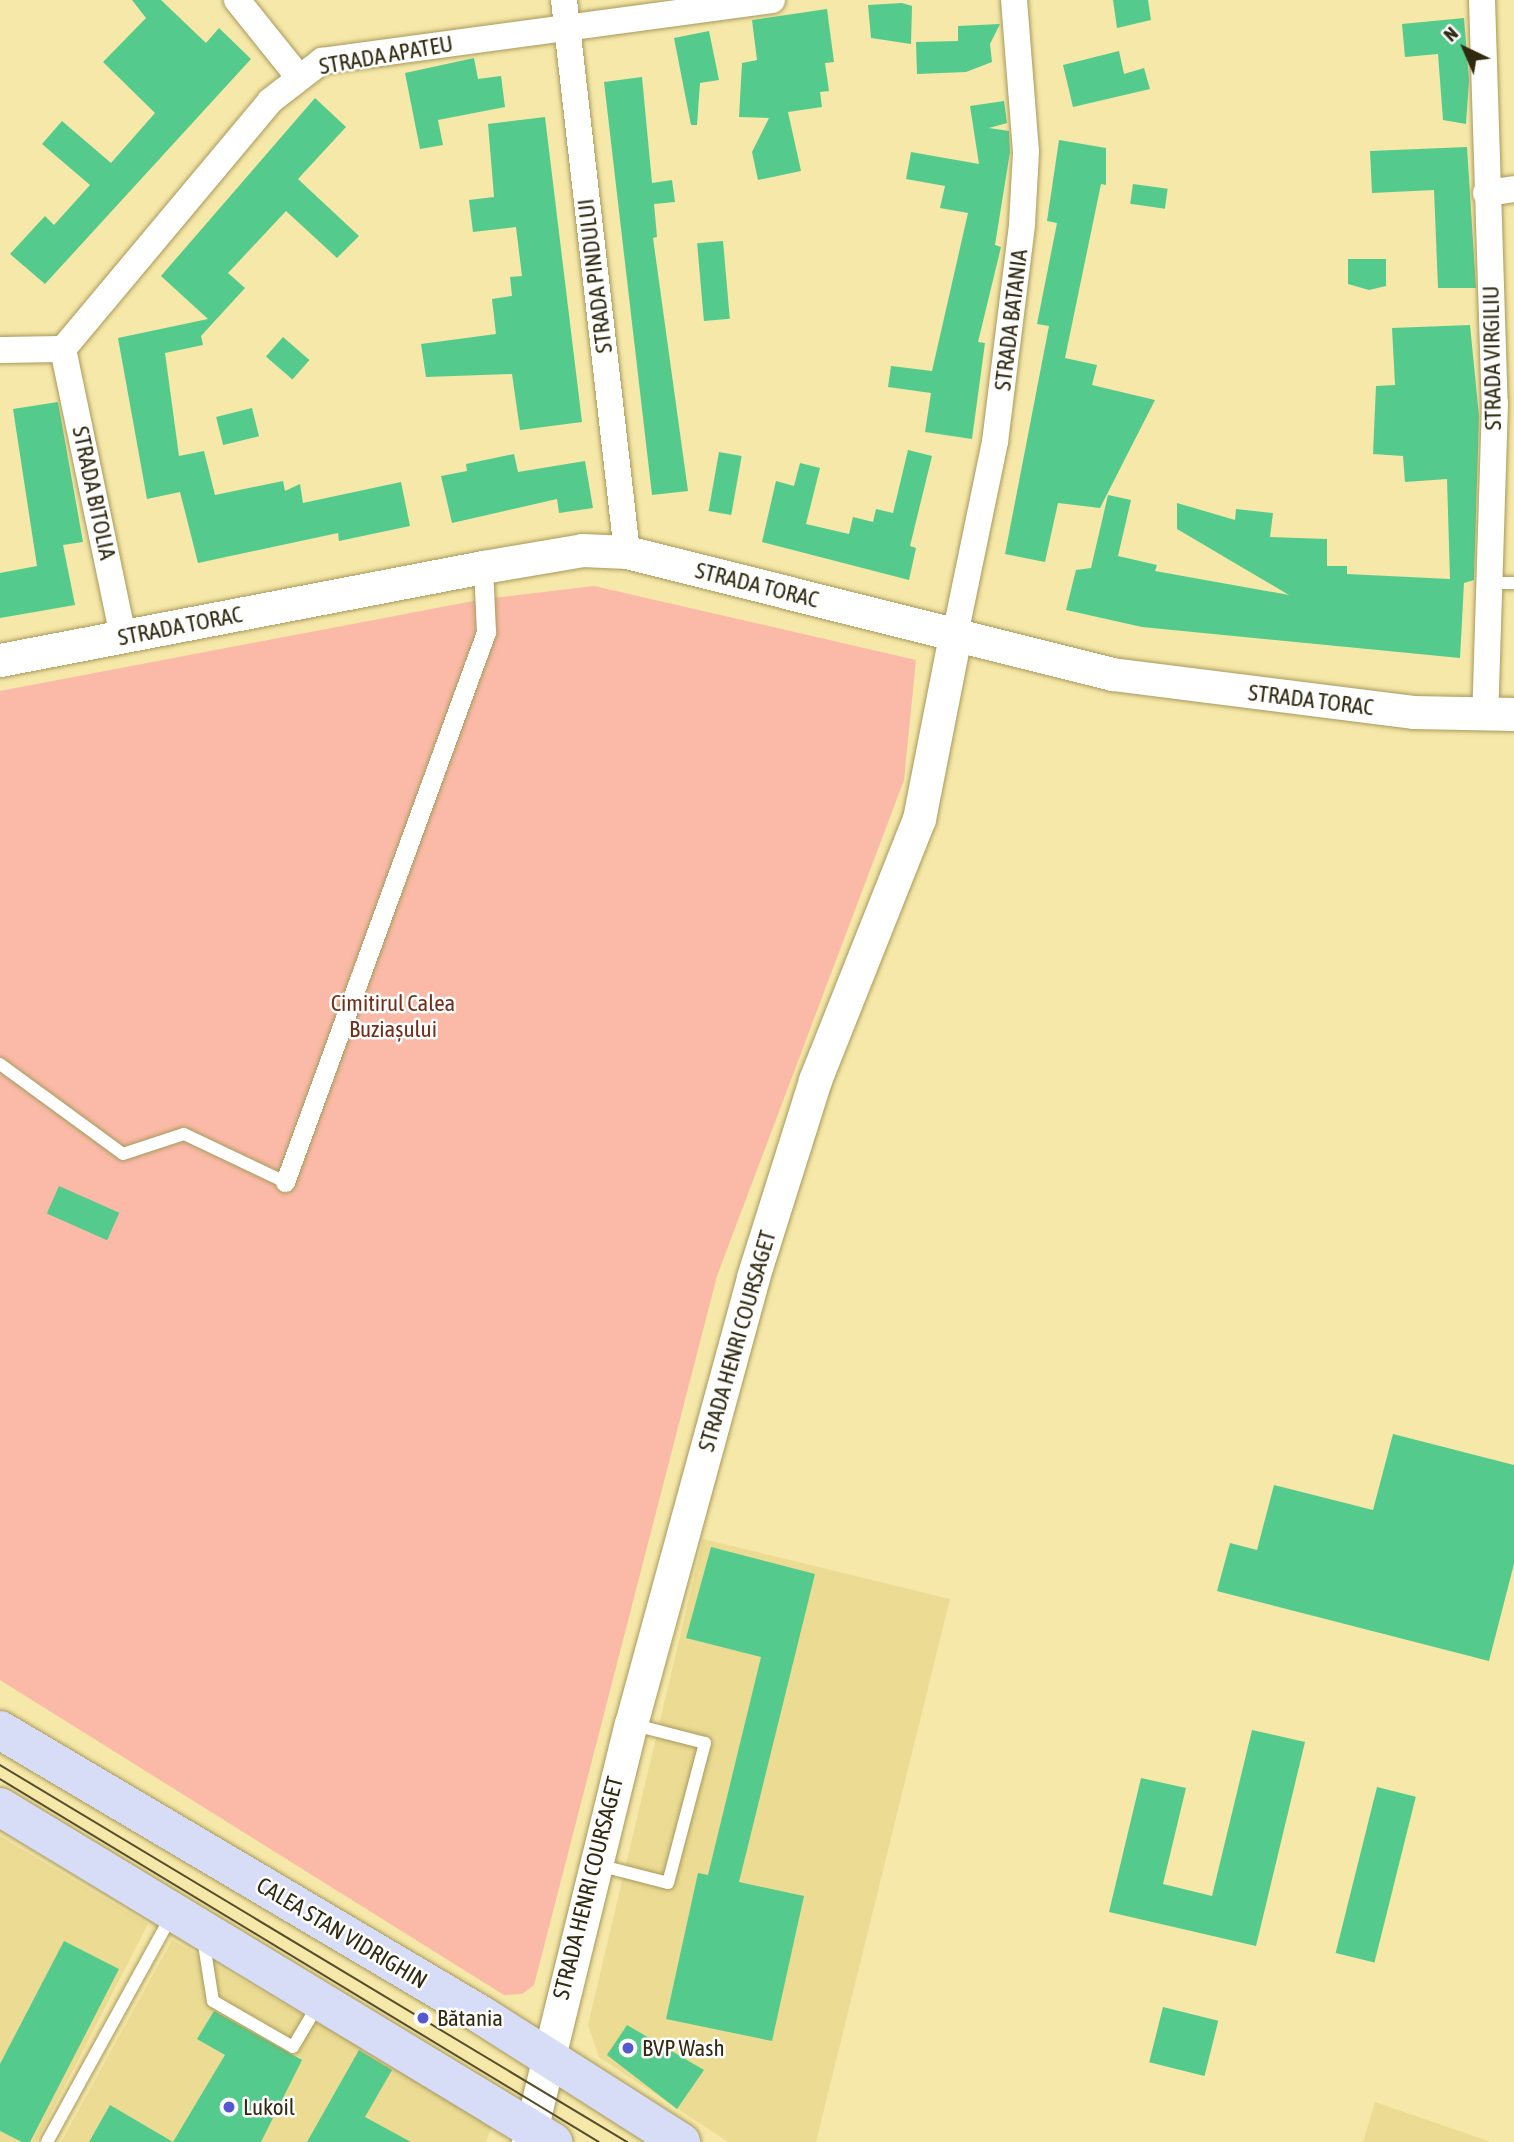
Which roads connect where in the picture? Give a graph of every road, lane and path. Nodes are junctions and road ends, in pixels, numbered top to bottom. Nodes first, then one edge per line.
1 (237, 0) edge
2 (564, 0) edge
3 (772, 0) edge
4 (1014, 0) edge
5 (1482, 0) edge
6 (567, 28) junction
7 (297, 75) junction
8 (1514, 188) edge
9 (1486, 193) junction
10 (63, 349) junction
11 (0, 350) edge
12 (1504, 402) edge
13 (628, 552) junction
14 (483, 567) junction
15 (1502, 583) edge
16 (955, 635) junction
17 (123, 637) junction
18 (0, 660) edge
19 (1499, 714) edge
20 (0, 1064) edge
21 (285, 1182) joint
22 (631, 1724) junction
23 (0, 1730) edge
24 (0, 1807) edge
25 (595, 1864) junction
26 (188, 1919) junction
27 (321, 1999) junction
28 (546, 2056) junction
29 (538, 2138) edge
30 (47, 2142) edge
31 (681, 2142) edge

1 - 7 street
2 - 6 street, STRADA PINDULUI
3 - 6 street, STRADA APATEU
4 - 16 street, STRADA BATANIA
5 - 9 street, STRADA VIRGILIU
6 - 7 street, STRADA APATEU
6 - 13 street, STRADA PINDULUI
7 - 10 street, STRADA APATEU
8 - 9 street
9 - 12 street, STRADA VIRGILIU
10 - 11 street
10 - 17 street, STRADA BITOLIA
12 - 15 street, STRADA VIRGILIU
13 - 14 street, STRADA TORAC
13 - 16 street, STRADA TORAC
14 - 17 street, STRADA TORAC
14 - 21 street
15 - 19 street, STRADA VIRGILIU
16 - 19 street, STRADA TORAC
16 - 22 street, STRADA HENRI COURSAGET
17 - 18 street, STRADA TORAC
20 - 21 lane
22 - 25 street, STRADA HENRI COURSAGET
22 - 25 lane
23 - 28 main road, CALEA STAN VIDRIGHIN
24 - 26 main road
25 - 28 street, STRADA HENRI COURSAGET
26 - 27 main road
26 - 27 lane
26 - 30 lane
27 - 29 main road
28 - 29 street, STRADA HENRI COURSAGET
28 - 31 main road, CALEA STAN VIDRIGHIN

